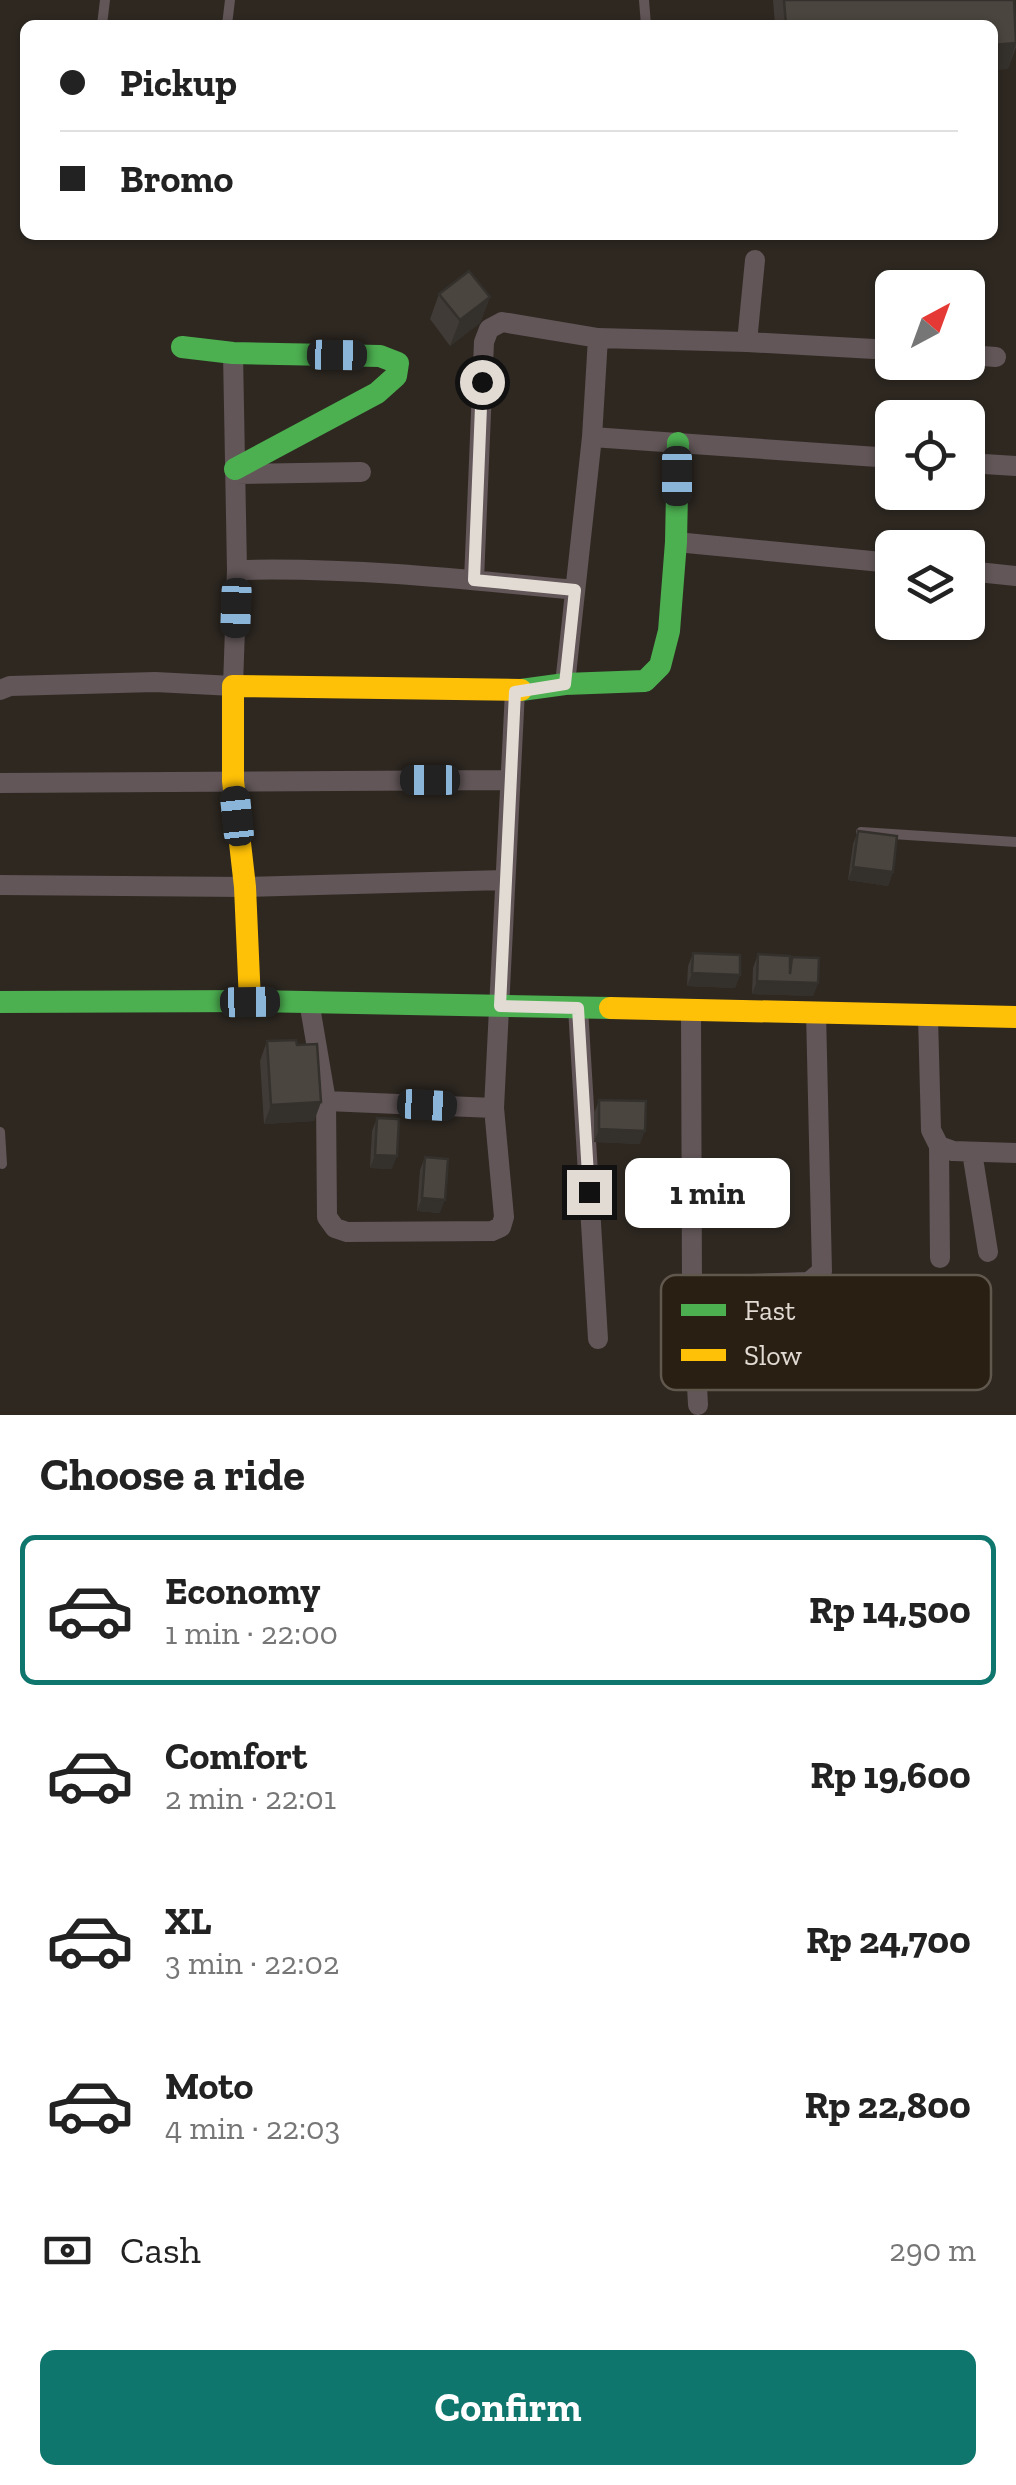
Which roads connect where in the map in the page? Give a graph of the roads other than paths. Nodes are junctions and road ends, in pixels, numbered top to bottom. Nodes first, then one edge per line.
1 (755, 260) dead end
2 (598, 338) junction
3 (746, 342) junction
4 (182, 347) dead end
5 (875, 349) edge
6 (233, 354) junction
7 (985, 356) edge
8 (996, 356) dead end
9 (592, 437) junction
10 (678, 443) junction
11 (875, 457) edge
12 (985, 464) edge
13 (1016, 466) edge
14 (235, 471) junction
15 (361, 472) dead end
16 (676, 542) junction
17 (875, 562) edge
18 (237, 570) junction
19 (985, 573) edge
20 (1016, 576) edge
21 (474, 580) junction
22 (575, 590) junction
23 (565, 684) junction
24 (234, 686) junction
25 (0, 690) edge
26 (515, 692) junction
27 (508, 780) junction
28 (233, 781) junction
29 (0, 783) edge
30 (861, 832) edge
31 (1016, 842) edge
32 (504, 880) junction
33 (0, 885) edge
34 (245, 887) junction
35 (309, 1001) junction
36 (0, 1002) edge
37 (250, 1002) junction
38 (500, 1006) junction
39 (578, 1008) junction
40 (691, 1012) junction
41 (816, 1012) junction
42 (928, 1016) junction
43 (1016, 1017) edge
44 (326, 1100) junction
45 (494, 1108) junction
46 (0, 1132) edge
47 (939, 1146) junction
48 (972, 1152) junction
49 (1016, 1153) edge
50 (2, 1164) edge
51 (988, 1252) dead end
52 (940, 1258) dead end
53 (692, 1275) edge
54 (817, 1275) edge
55 (598, 1339) dead end
56 (697, 1390) edge
57 (698, 1406) dead end

1 - 3 street
2 - 3 street
2 - 9 street
2 - 21 street
3 - 5 street
4 - 6 street
6 - 14 street
6 - 14 street
7 - 8 street
9 - 10 street
9 - 22 street
10 - 11 street
10 - 16 street
12 - 13 street
14 - 15 street
14 - 18 street
16 - 17 street
16 - 23 street
18 - 21 street
18 - 24 street
19 - 20 street
21 - 22 street
22 - 23 street
23 - 26 street
24 - 25 street
24 - 26 street
24 - 28 street
26 - 27 street
27 - 28 street
27 - 32 street
28 - 29 street
28 - 34 street
30 - 31 lane
32 - 34 street
32 - 38 street
33 - 34 street
34 - 37 street
35 - 37 street
35 - 38 street
35 - 44 street
36 - 37 street
38 - 39 street
38 - 45 street
39 - 40 street
39 - 55 street
40 - 41 street
40 - 53 street
41 - 42 street
41 - 54 street
42 - 43 street
42 - 47 street
44 - 45 street
44 - 45 street
46 - 50 lane
47 - 48 street
47 - 52 street
48 - 49 street
48 - 51 street
56 - 57 street

